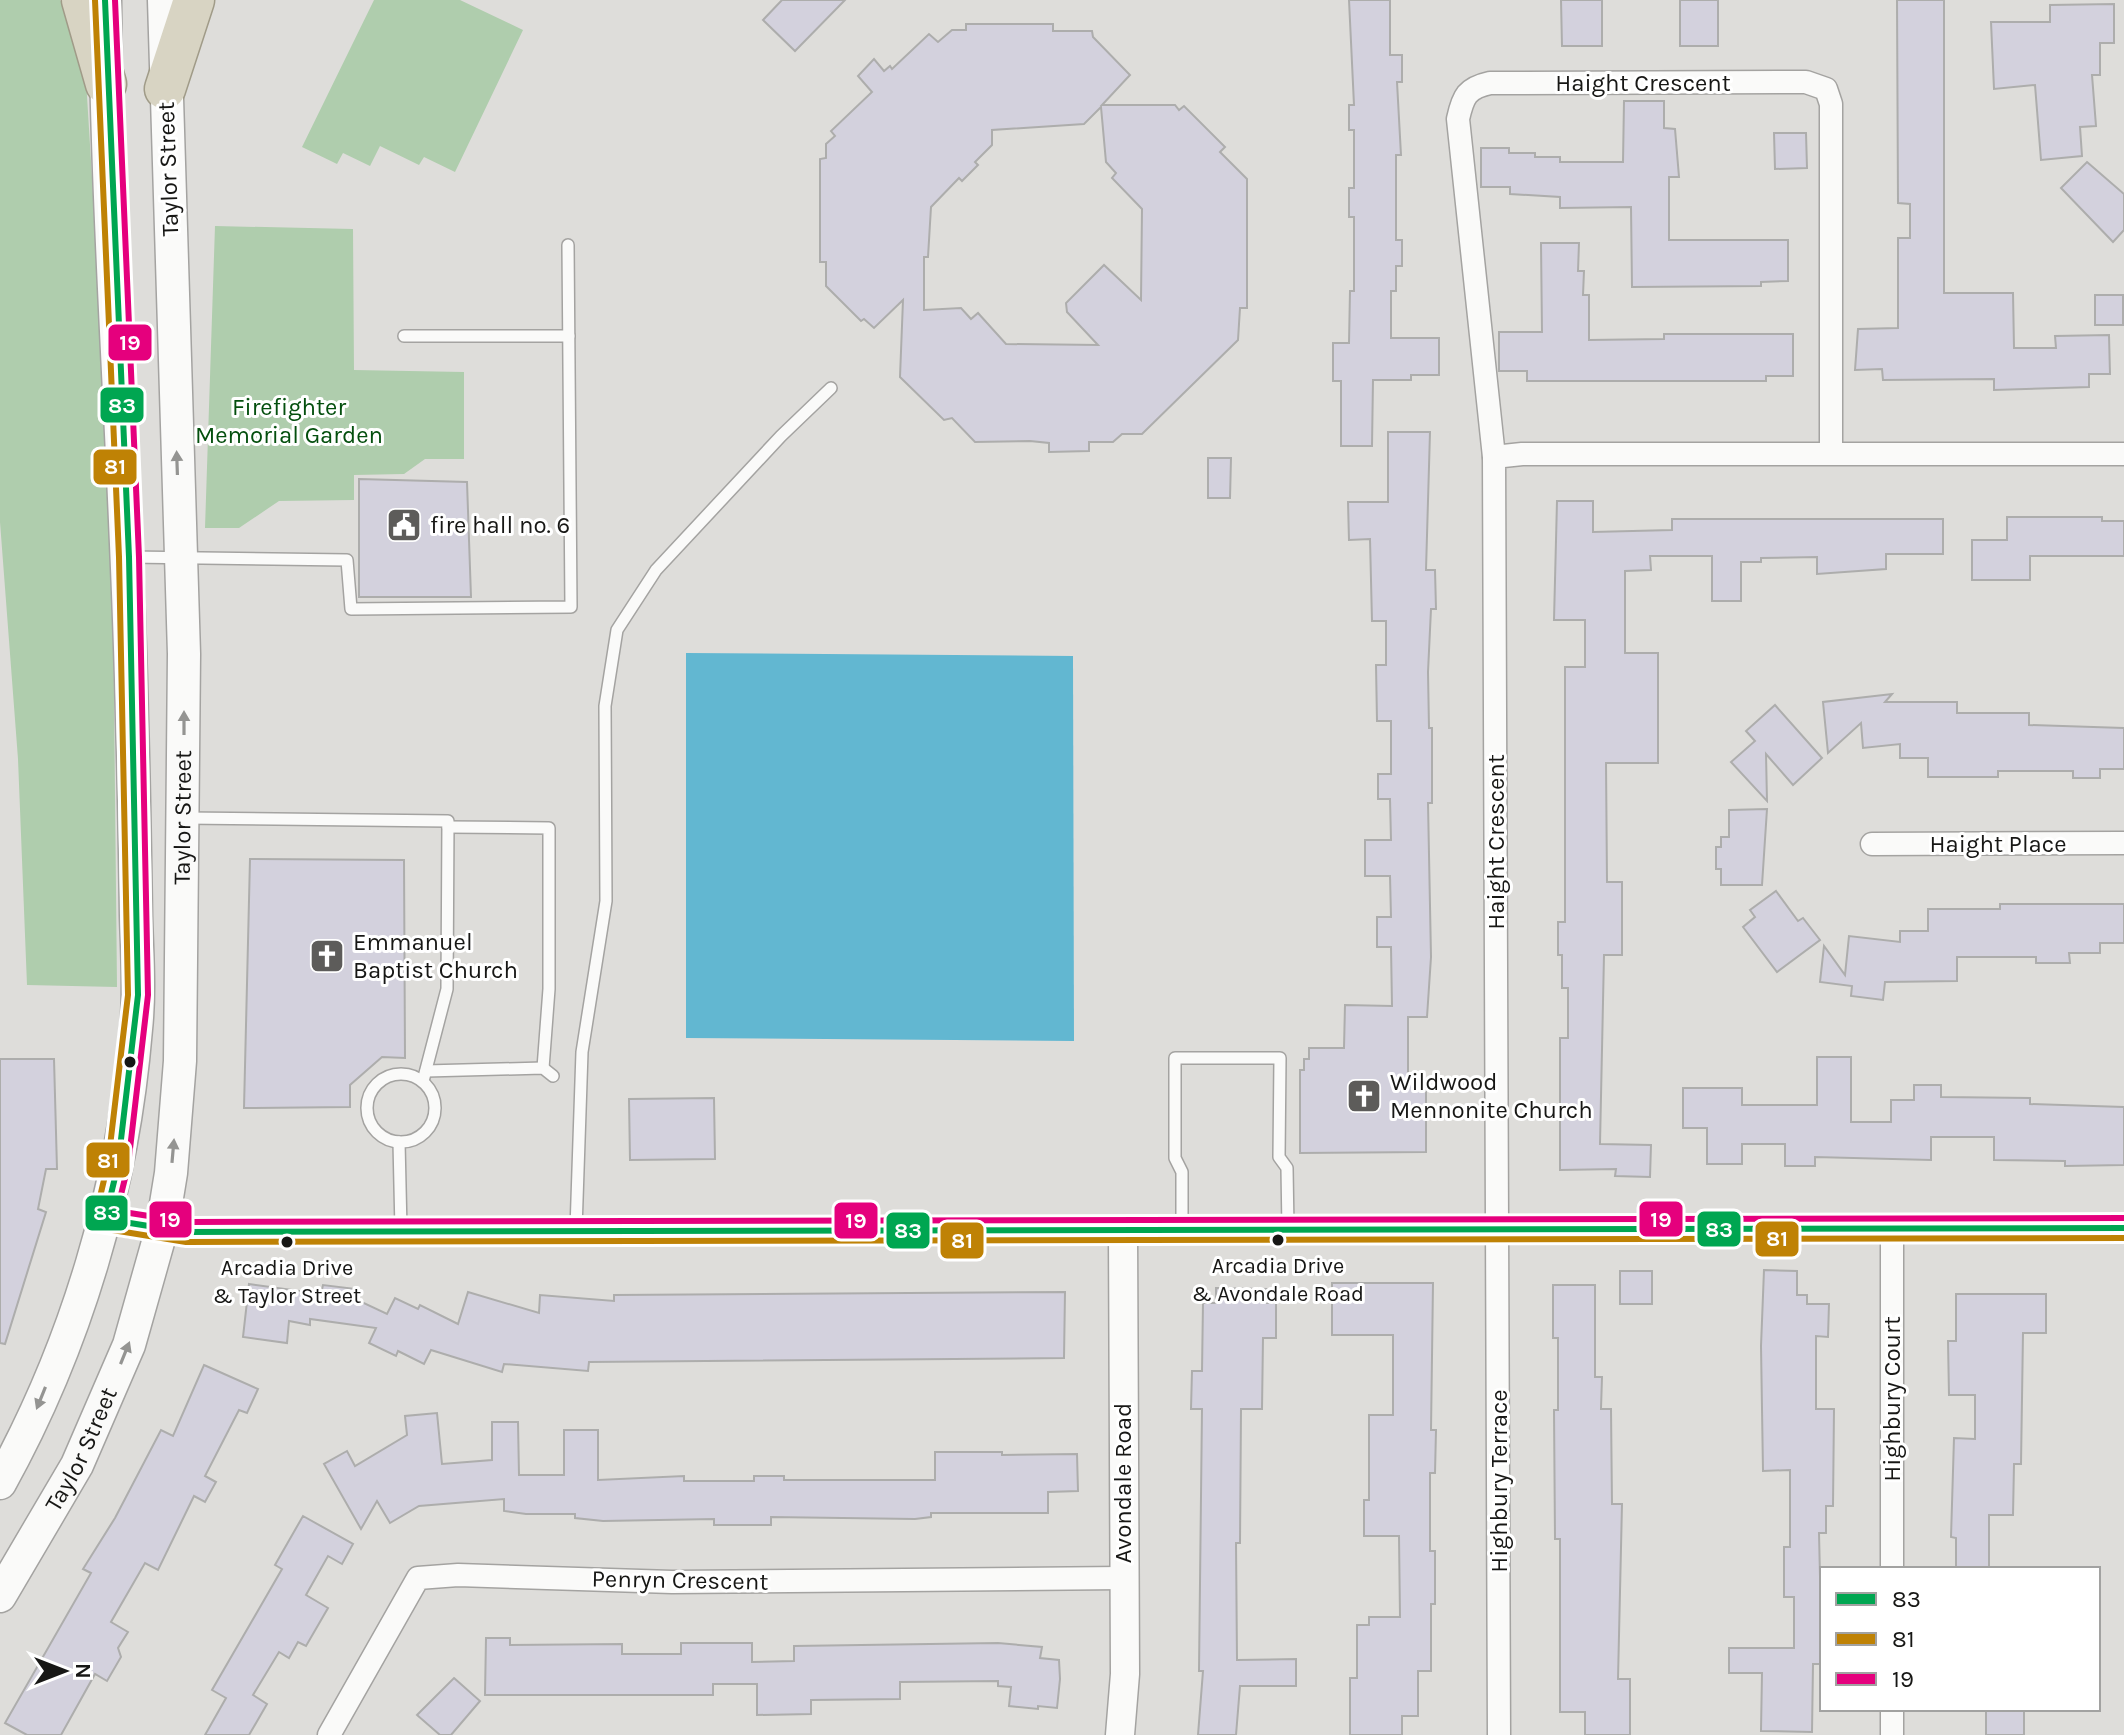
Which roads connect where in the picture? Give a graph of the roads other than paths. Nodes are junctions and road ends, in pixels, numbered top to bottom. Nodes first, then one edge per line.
1 (82, 0) edge
2 (105, 0) edge
3 (164, 0) edge
4 (194, 0) edge
5 (106, 84) junction
6 (165, 89) junction
7 (568, 245) dead end
8 (404, 336) dead end
9 (569, 336) junction
10 (831, 388) dead end
11 (1831, 452) junction
12 (2124, 454) edge
13 (1494, 457) junction
14 (129, 557) junction
15 (180, 557) junction
16 (184, 818) junction
17 (448, 827) junction
18 (2124, 843) edge
19 (1872, 844) dead end
20 (424, 1076) junction
21 (399, 1142) junction
22 (105, 1219) junction
23 (1498, 1227) junction
24 (162, 1228) junction
25 (1892, 1228) junction
26 (2124, 1228) edge
27 (1288, 1229) junction
28 (401, 1230) junction
29 (576, 1230) junction
30 (1123, 1231) junction
31 (1182, 1231) junction
32 (0, 1483) edge
33 (1892, 1567) edge
34 (1123, 1578) junction
35 (0, 1596) edge
36 (1892, 1711) edge
37 (329, 1735) edge
38 (1120, 1735) edge
39 (1499, 1735) edge
40 (1892, 1735) edge

1 - 5 highway
2 - 5 main road, Taylor Street
3 - 6 main road, Taylor Street
4 - 6 highway
5 - 14 main road, Taylor Street
15 -> 6 main road, Taylor Street
7 - 9 lane
8 - 9 lane
9 - 15 lane
10 - 29 lane
11 - 12 street
11 - 13 street
11 - 13 street, Haight Crescent
13 - 23 street, Haight Crescent
14 - 15 lane
14 - 22 main road, Taylor Street
16 -> 15 main road, Taylor Street
16 - 17 lane
24 -> 16 main road, Taylor Street
17 - 20 lane
17 - 20 lane
18 - 19 street, Haight Place
20 - 21 lane
20 - 21 lane
21 - 28 lane
22 - 24 street
22 -> 32 main road, Taylor Street
23 - 25 street
23 - 27 street
23 - 39 street, Highbury Terrace
24 - 28 street
35 -> 24 main road, Taylor Street
25 - 26 street
25 - 33 street, Highbury Court
27 - 31 street
27 - 31 lane
28 - 29 street
29 - 30 street
30 - 31 street
30 - 34 street, Avondale Road
34 - 37 street, Penryn Crescent
34 - 38 street, Avondale Road
36 - 40 street

